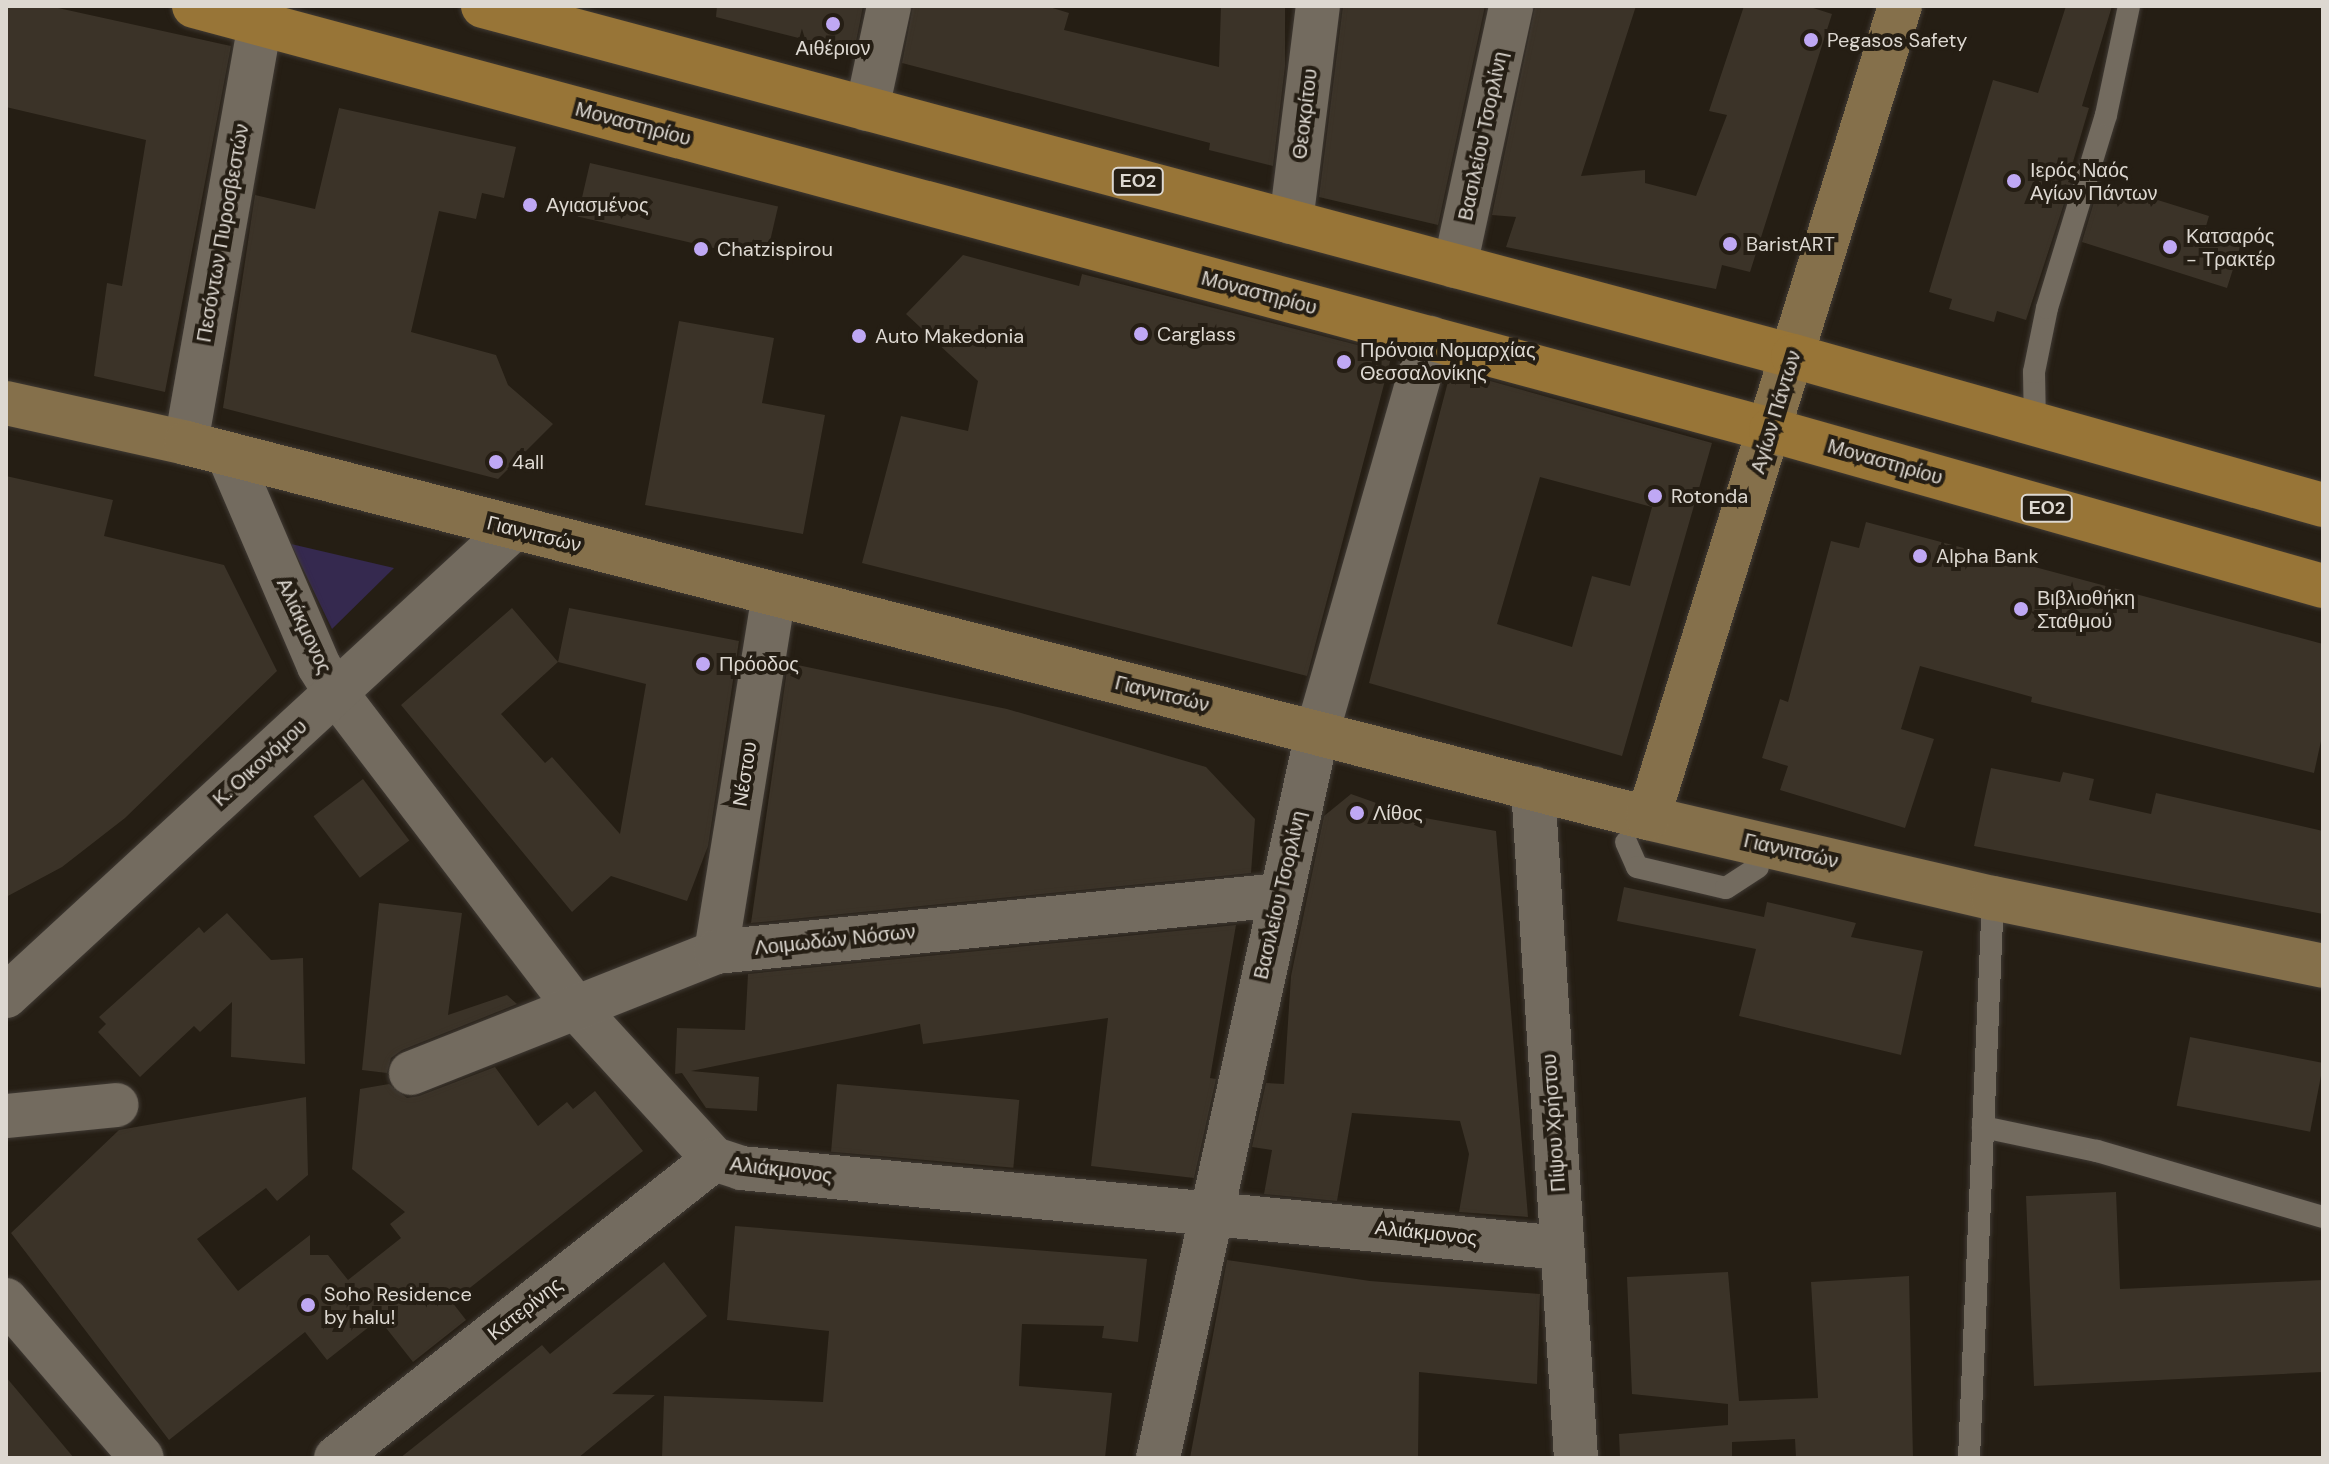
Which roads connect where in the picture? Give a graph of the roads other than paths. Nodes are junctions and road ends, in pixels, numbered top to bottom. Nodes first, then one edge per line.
1 (194, 6) edge
2 (483, 6) edge
3 (889, 6) edge
4 (1318, 6) edge
5 (1511, 6) edge
6 (1900, 6) edge
7 (2129, 6) edge
8 (260, 24) junction
9 (867, 109) junction
10 (1291, 222) junction
11 (1455, 266) junction
12 (1542, 268) dead end
13 (1570, 274) dead end
14 (1430, 338) junction
15 (1793, 356) junction
16 (6, 403) edge
17 (2035, 425) junction
18 (1771, 430) junction
19 (186, 443) junction
20 (229, 456) junction
21 (2323, 505) edge
22 (513, 529) junction
23 (2323, 586) edge
24 (774, 595) junction
25 (336, 693) junction
26 (1317, 733) junction
27 (1533, 788) junction
28 (1637, 830) junction
29 (1758, 867) dead end
30 (1280, 895) junction
31 (1993, 898) junction
32 (716, 952) junction
33 (2323, 966) edge
34 (6, 996) edge
35 (576, 1008) junction
36 (411, 1073) dead end
37 (116, 1105) dead end
38 (6, 1116) edge
39 (1983, 1127) junction
40 (714, 1159) junction
41 (1209, 1210) junction
42 (2323, 1217) edge
43 (1562, 1248) junction
44 (6, 1300) edge
45 (142, 1458) edge
46 (336, 1458) edge
47 (1158, 1458) edge
48 (1576, 1458) edge
49 (1969, 1458) edge

1 - 8 main road, Μοναστηρίου / ΕΟ2
2 - 9 main road, ΕΟ2
3 - 9 street
4 - 10 street, Θεοκρίτου
5 - 11 street, Βασιλείου Τσορλίνη
6 - 15 main road, Αγίων Πάντων
7 - 17 lane
8 - 14 main road, Μοναστηρίου / ΕΟ2
8 - 19 street, Πεσόντων Πυροσβεστών
9 - 10 main road, ΕΟ2
10 - 11 main road, ΕΟ2
11 - 15 main road, ΕΟ2
12 - 13 lane
14 - 18 main road, Μοναστηρίου / ΕΟ2
14 - 26 street, Βασιλείου Τσορλίνη
15 - 17 main road, ΕΟ2
15 - 18 main road, Αγίων Πάντων
16 - 19 main road, Γιαννιτσών
17 - 21 main road, ΕΟ2
18 - 23 main road, Μοναστηρίου / ΕΟ2
18 - 28 main road, Αγίων Πάντων
19 - 20 main road, Γιαννιτσών
20 - 22 main road, Γιαννιτσών
20 - 25 street, Αλιάκμονος
22 - 24 main road, Γιαννιτσών
22 - 25 street, Κ. Οικονόμου
24 - 26 main road, Γιαννιτσών
24 - 32 street, Νέστου
25 - 34 street, Κ. Οικονόμου
25 - 35 street, Αλιάκμονος
26 - 27 main road, Γιαννιτσών
26 - 30 street, Βασιλείου Τσορλίνη
27 - 28 main road, Γιαννιτσών
27 - 43 street, Πίψου Χρήστου
28 - 29 lane
28 - 31 main road, Γιαννιτσών
30 - 32 street, Λοιμωδών Νόσων
30 - 41 street, Βασιλείου Τσορλίνη
31 - 33 main road, Γιαννιτσών
31 - 39 lane
32 - 35 street, Λοιμωδών Νόσων
35 - 36 street, Λοιμωδών Νόσων
35 - 40 street, Αλιάκμονος
37 - 38 street
39 - 42 lane
39 - 49 lane
40 - 41 street, Αλιάκμονος
40 - 46 street, Κατερίνης
41 - 43 street, Αλιάκμονος
41 - 47 street, Βασιλείου Τσορλίνη
43 - 48 street, Πίψου Χρήστου
44 - 45 street

